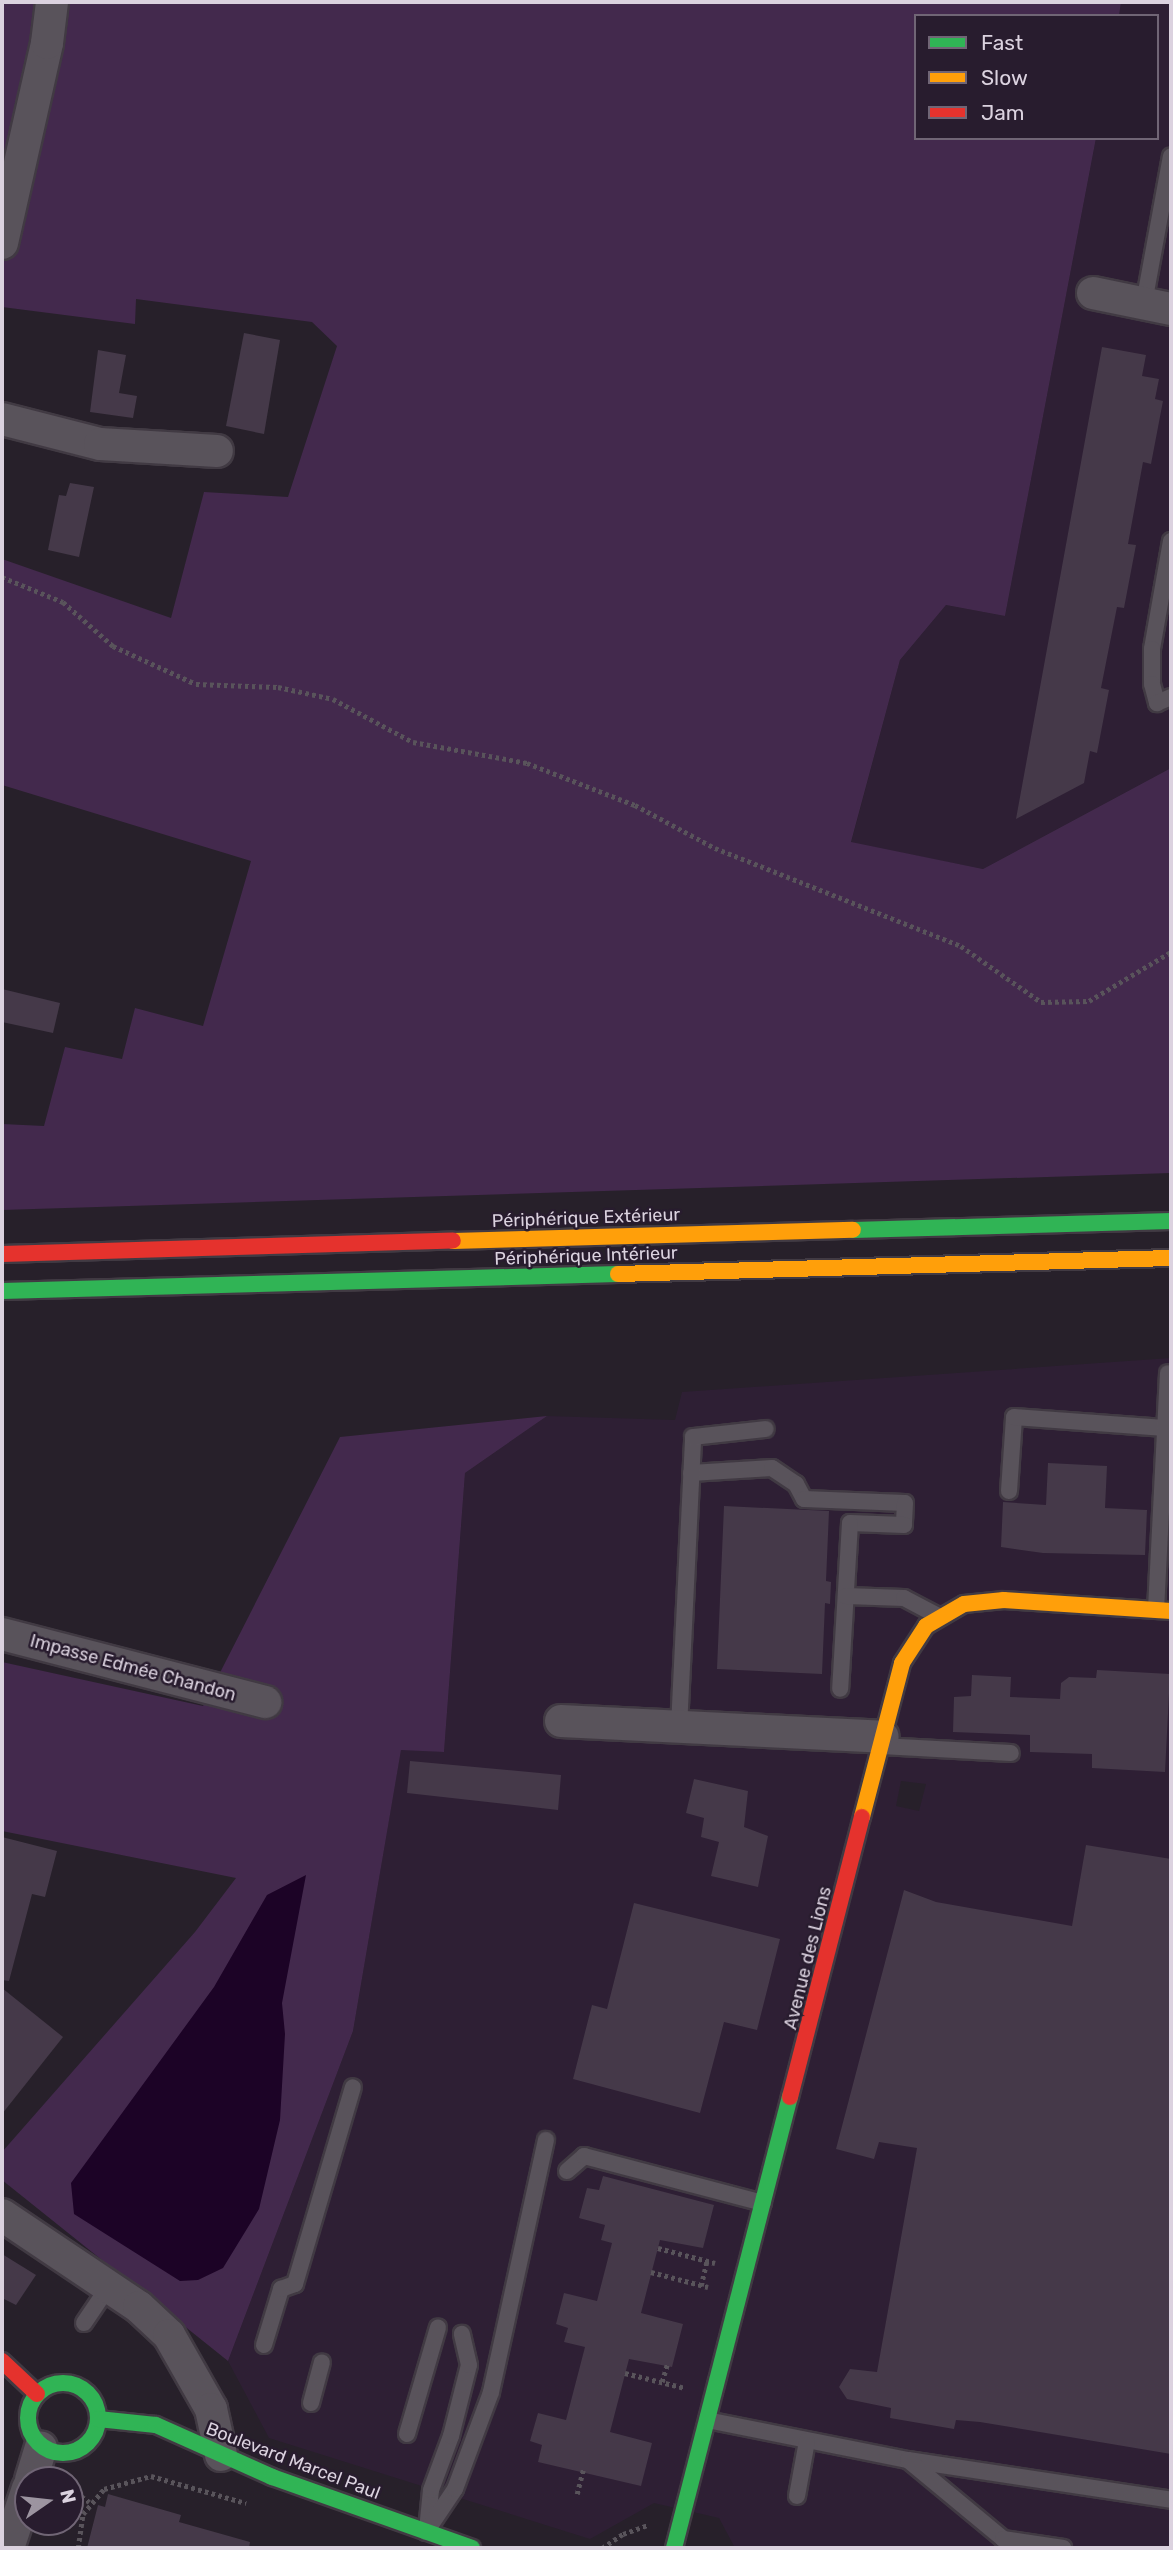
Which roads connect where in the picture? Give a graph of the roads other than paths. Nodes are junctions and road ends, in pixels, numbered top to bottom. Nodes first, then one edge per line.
1 (52, 2) edge
2 (1171, 156) edge
3 (2, 240) edge
4 (1093, 293) dead end
5 (1158, 306) edge
6 (2, 419) edge
7 (217, 451) dead end
8 (1171, 541) edge
9 (1171, 697) edge
10 (1171, 1221) edge
11 (2, 1254) edge
12 (1171, 1258) edge
13 (2, 1291) edge
14 (1168, 1373) dead end
15 (1165, 1427) junction
16 (766, 1429) dead end
17 (691, 1473) junction
18 (1009, 1492) dead end
19 (846, 1596) junction
20 (1164, 1610) edge
21 (941, 1617) junction
22 (2, 1633) edge
23 (840, 1689) dead end
24 (265, 1702) dead end
25 (561, 1721) dead end
26 (679, 1727) junction
27 (882, 1741) junction
28 (1011, 1753) dead end
29 (353, 2087) dead end
30 (546, 2140) dead end
31 (567, 2171) dead end
32 (765, 2204) junction
33 (2, 2215) edge
34 (109, 2286) junction
35 (84, 2323) dead end
36 (438, 2327) dead end
37 (462, 2334) dead end
38 (264, 2345) dead end
39 (2, 2361) edge
40 (322, 2362) dead end
41 (37, 2394) junction
42 (311, 2403) dead end
43 (98, 2419) junction
44 (707, 2420) junction
45 (454, 2423) junction
46 (477, 2427) junction
47 (407, 2434) dead end
48 (807, 2441) junction
49 (41, 2447) junction
50 (221, 2455) junction
51 (908, 2460) junction
52 (35, 2466) edge
53 (797, 2496) dead end
54 (1171, 2500) edge
55 (14, 2530) edge
56 (426, 2532) junction
57 (8, 2548) edge
58 (472, 2548) edge
59 (674, 2548) edge
60 (1063, 2548) edge

1 - 3 street
2 - 5 lane
4 - 5 street
6 - 7 street
8 - 9 lane
10 - 11 main road, Périphérique Extérieur
12 - 13 main road, Périphérique Intérieur
14 - 15 lane
15 - 18 lane
15 - 20 lane
16 - 17 lane
17 - 19 lane
17 - 26 lane
19 - 21 lane
19 - 23 lane
20 - 21 main road, Avenue des Lions
21 - 27 main road, Avenue des Lions
22 - 24 street, Impasse Edmée Chandon
25 - 26 street
26 - 27 street
27 - 28 lane
27 - 32 main road, Avenue des Lions
29 - 38 lane
30 - 46 lane
31 - 32 lane
32 - 44 main road, Avenue des Lions
33 - 34 street
34 - 35 lane
34 - 50 street
36 - 47 lane
37 - 45 lane
39 - 41 main road
40 - 42 lane
41 - 43 main road
41 - 49 main road
43 - 49 main road
43 - 50 main road, Boulevard Marcel Paul
44 - 48 lane
44 - 59 main road, Avenue des Lions
45 - 46 lane
45 - 56 lane
46 - 56 lane
48 - 51 lane
48 - 53 lane
49 - 52 street
50 - 56 main road, Boulevard Marcel Paul
51 - 54 lane
51 - 60 lane
55 - 57 street
56 - 58 main road, Boulevard Marcel Paul

